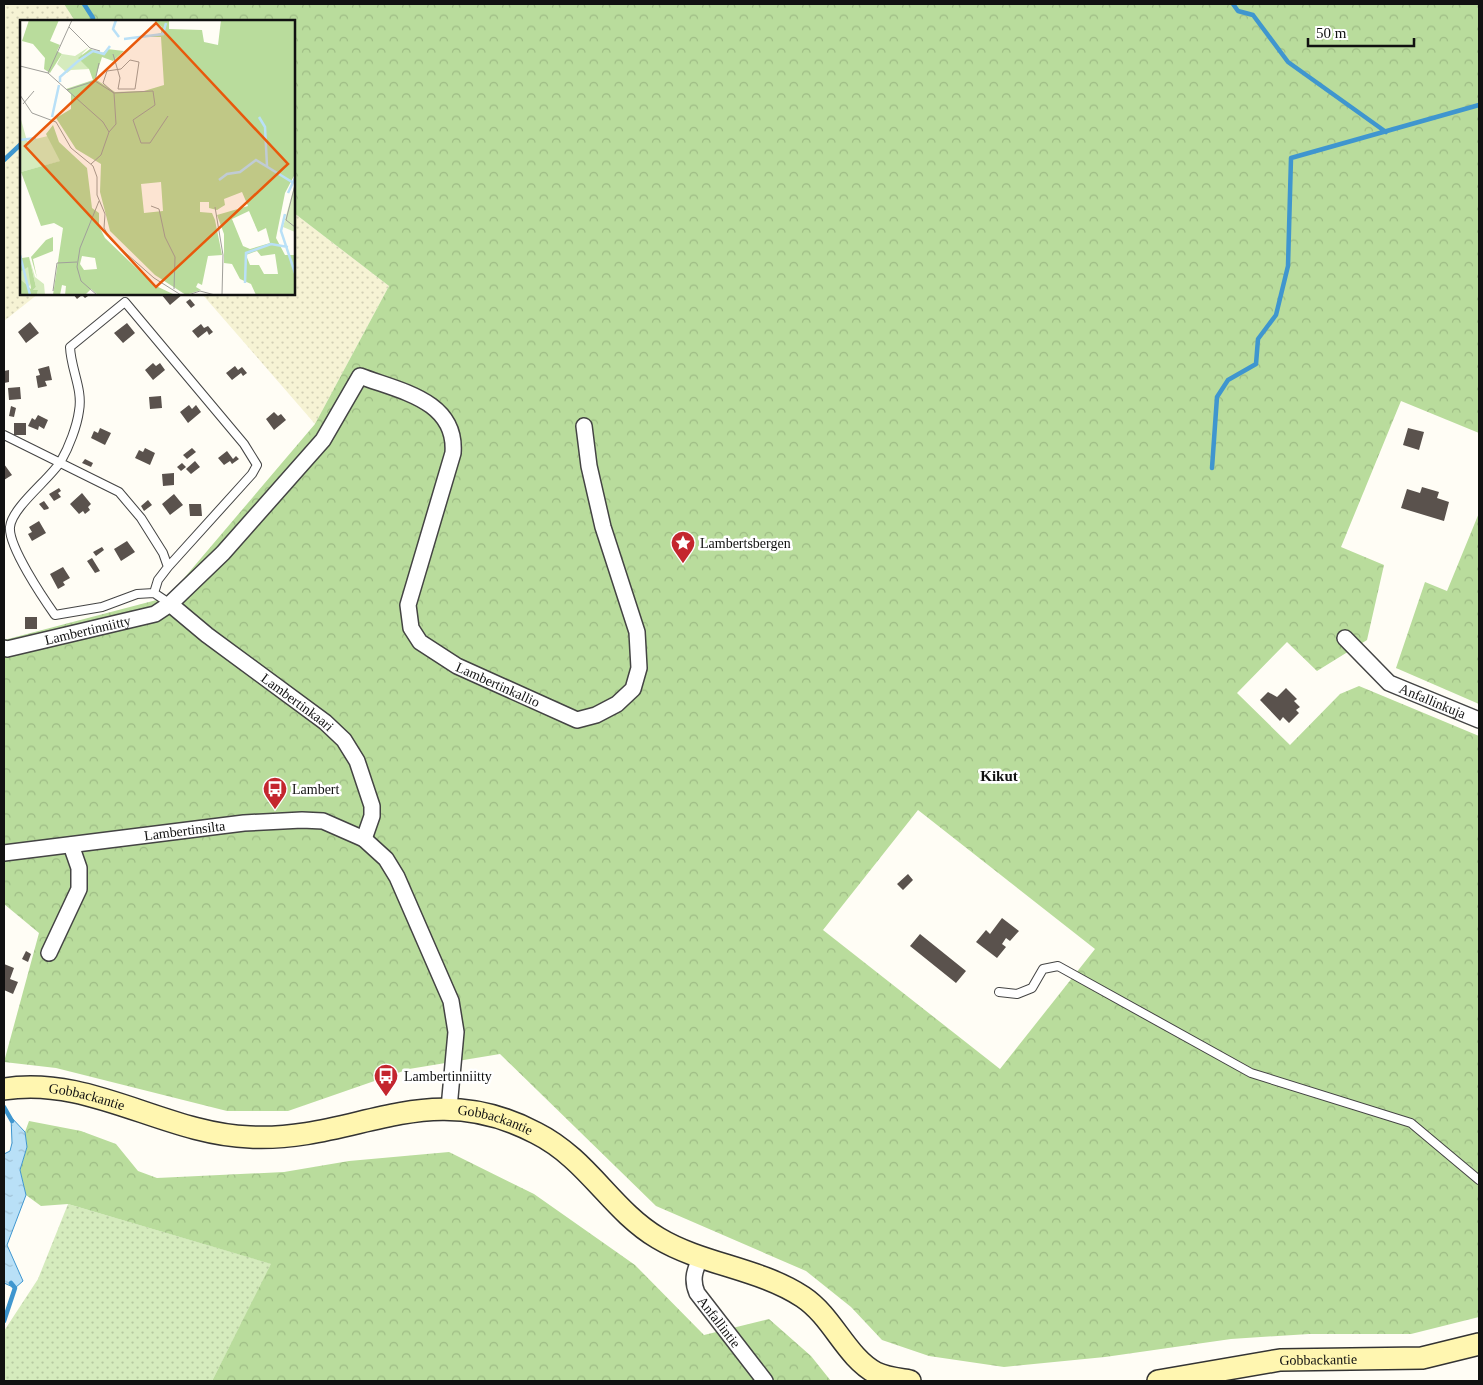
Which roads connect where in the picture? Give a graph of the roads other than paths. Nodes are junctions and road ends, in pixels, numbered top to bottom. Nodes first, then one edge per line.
1 (584, 426) dead end
2 (4, 435) edge
3 (61, 462) junction
4 (168, 567) junction
5 (154, 593) junction
6 (168, 605) junction
7 (1345, 638) dead end
8 (5, 650) edge
9 (1479, 720) edge
10 (364, 839) junction
11 (71, 845) junction
12 (4, 853) edge
13 (49, 953) dead end
14 (999, 992) dead end
15 (4, 1089) edge
16 (449, 1108) junction
17 (1479, 1180) edge
18 (701, 1256) junction
19 (1479, 1344) edge
20 (765, 1381) edge
21 (910, 1381) edge
22 (1158, 1381) edge

1 - 6 street, Lambertinkallio
2 - 3 lane
3 - 4 lane
3 - 4 lane
3 - 5 lane
4 - 5 lane
5 - 6 lane
6 - 8 street, Lambertinniitty
6 - 10 street, Lambertinkaari
7 - 9 street, Anfallinkuja
10 - 11 street, Lambertinsilta
10 - 16 street
11 - 12 street, Lambertinsilta
11 - 13 street
14 - 17 lane
15 - 16 street, Gobbackantie
16 - 18 street, Gobbackantie
18 - 20 street, Anfallintie
18 - 21 street, Gobbackantie
19 - 22 street, Gobbackantie

